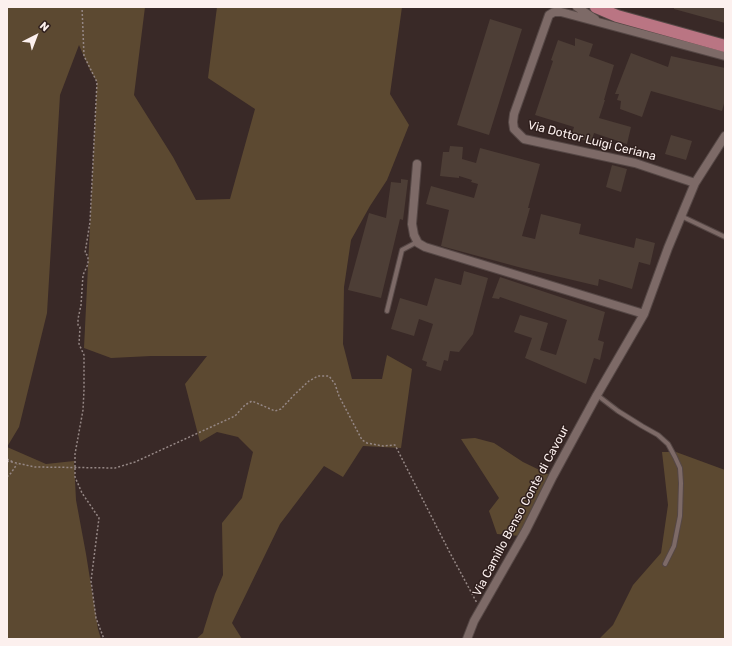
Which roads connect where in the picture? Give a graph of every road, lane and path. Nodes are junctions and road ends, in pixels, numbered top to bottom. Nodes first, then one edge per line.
1 (82, 7) edge
2 (577, 7) edge
3 (596, 7) edge
4 (600, 22) junction
5 (725, 46) edge
6 (725, 56) edge
7 (725, 136) edge
8 (416, 164) dead end
9 (695, 183) junction
10 (681, 216) junction
11 (725, 237) edge
12 (418, 242) junction
13 (387, 311) dead end
14 (644, 314) junction
15 (597, 395) junction
16 (7, 460) edge
17 (17, 464) junction
18 (7, 476) edge
19 (665, 564) dead end
20 (480, 610) junction
21 (104, 639) edge
22 (467, 639) edge

1 - 21 path
2 - 4 street, Via Dottor Luigi Ceriana
3 - 5 main road
4 - 6 street, Via Dottor Luigi Ceriana
4 - 9 street, Via Dottor Luigi Ceriana
7 - 9 street, Via Camillo Benso Conte di Cavour
8 - 12 street
9 - 10 street, Via Camillo Benso Conte di Cavour
10 - 11 lane
10 - 14 street, Via Camillo Benso Conte di Cavour
12 - 13 lane
12 - 14 street
14 - 15 street, Via Camillo Benso Conte di Cavour
15 - 19 lane
15 - 20 street, Via Camillo Benso Conte di Cavour
16 - 17 path
17 - 18 path
17 - 20 path
20 - 22 street, Via Camillo Benso Conte di Cavour

